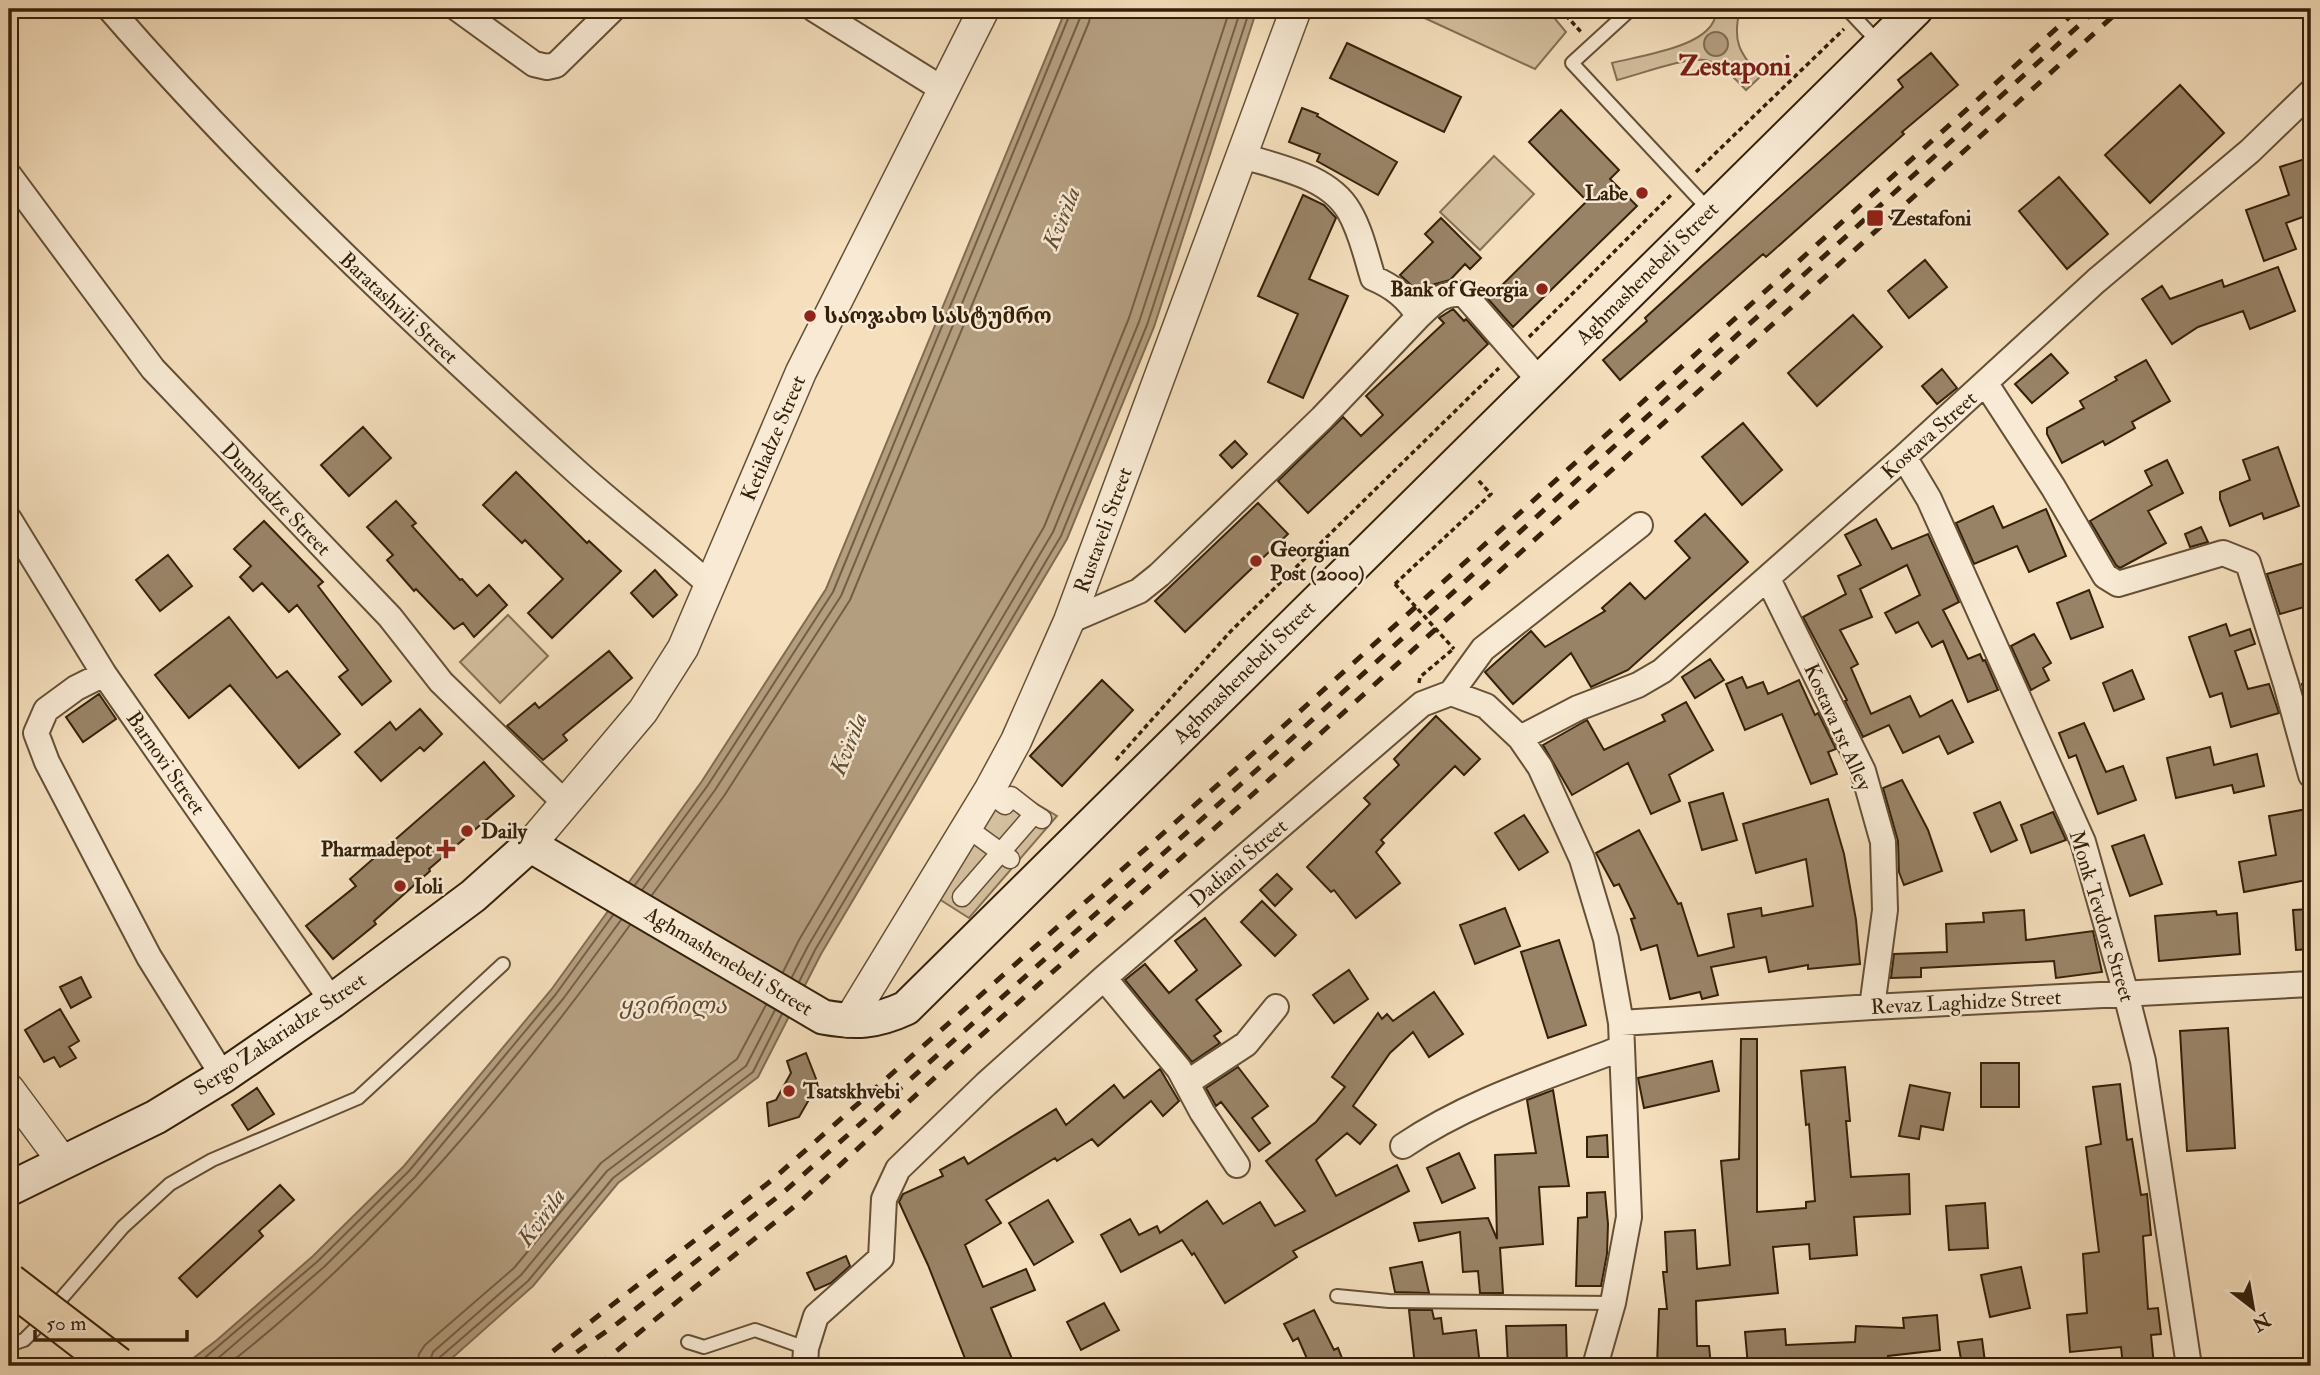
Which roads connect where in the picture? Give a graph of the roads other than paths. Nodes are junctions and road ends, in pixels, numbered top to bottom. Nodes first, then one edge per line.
1 (110, 9) edge
2 (458, 9) edge
3 (613, 9) edge
4 (814, 9) edge
5 (984, 9) edge
6 (1296, 9) edge
7 (1631, 9) edge
8 (1916, 9) edge
9 (1851, 13) edge
10 (1879, 43) junction
11 (944, 90) junction
12 (2311, 92) edge
13 (1240, 155) junction
14 (9, 175) edge
15 (1710, 211) junction
16 (1419, 316) junction
17 (1539, 380) junction
18 (1986, 384) junction
19 (1904, 457) junction
20 (9, 519) edge
21 (1640, 525) dead end
22 (1768, 579) junction
23 (710, 585) junction
24 (1069, 621) junction
25 (104, 674) junction
26 (1451, 693) junction
27 (1520, 738) junction
28 (2311, 775) edge
29 (997, 799) dead end
30 (566, 804) junction
31 (977, 835) dead end
32 (530, 845) junction
33 (1005, 855) junction
34 (962, 897) dead end
35 (503, 964) dead end
36 (1104, 978) junction
37 (2311, 985) edge
38 (2126, 994) junction
39 (332, 1001) junction
40 (1276, 1007) dead end
41 (1872, 1007) junction
42 (836, 1019) junction
43 (1621, 1023) junction
44 (1622, 1048) junction
45 (223, 1076) junction
46 (1188, 1082) junction
47 (9, 1089) edge
48 (1402, 1146) dead end
49 (63, 1162) junction
50 (1237, 1165) dead end
51 (9, 1188) edge
52 (9, 1283) edge
53 (1337, 1296) dead end
54 (1613, 1303) junction
55 (688, 1342) dead end
56 (9, 1345) edge
57 (806, 1357) edge
58 (117, 1366) edge
59 (1595, 1366) edge
60 (2189, 1366) edge

1 - 23 street, Baratashvili Street
2 - 3 street
4 - 11 street
5 - 11 street, Ketiladze Street
6 - 13 street, Rustaveli Street
7 - 15 lane
8 - 10 main road, Aghmashenebeli Street
9 - 10 lane
10 - 15 main road, Aghmashenebeli Street
11 - 23 street, Ketiladze Street
12 - 18 street, Kostava Street
13 - 16 street
13 - 24 street, Rustaveli Street
14 - 30 street, Dumbadze Street
15 - 17 main road, Aghmashenebeli Street
16 - 17 street
16 - 24 street
17 - 42 main road, Aghmashenebeli Street
18 - 19 street, Kostava Street
18 - 28 street
19 - 22 street, Kostava Street
19 - 38 street, Monk Tevdore Street
20 - 25 street, Barnovi Street
21 - 26 street
22 - 27 street, Kostava Street
22 - 41 street, Kostava 1st Alley
23 - 30 street, Ketiladze Street
24 - 42 street, Rustaveli Street
25 - 39 street, Barnovi Street
25 - 45 street
26 - 27 street
26 - 36 street, Dadiani Street
27 - 43 street
29 - 33 street
30 - 32 street, Ketiladze Street
31 - 33 street
32 - 39 main road, Sergo Zakariadze Street
32 - 42 main road, Aghmashenebeli Street
33 - 34 street
35 - 56 lane
36 - 46 street
36 - 57 street, Dadiani Street
37 - 38 street, Revaz Laghidze Street
38 - 41 street, Revaz Laghidze Street
38 - 60 street, Monk Tevdore Street
39 - 45 main road, Sergo Zakariadze Street
40 - 46 street
41 - 43 street, Revaz Laghidze Street
43 - 44 street
44 - 48 street
44 - 54 street
45 - 49 main road, Sergo Zakariadze Street
46 - 50 street
47 - 49 street
49 - 51 main road, Sergo Zakariadze Street
52 - 58 main road, bridge
53 - 54 lane
54 - 59 street
55 - 57 lane

